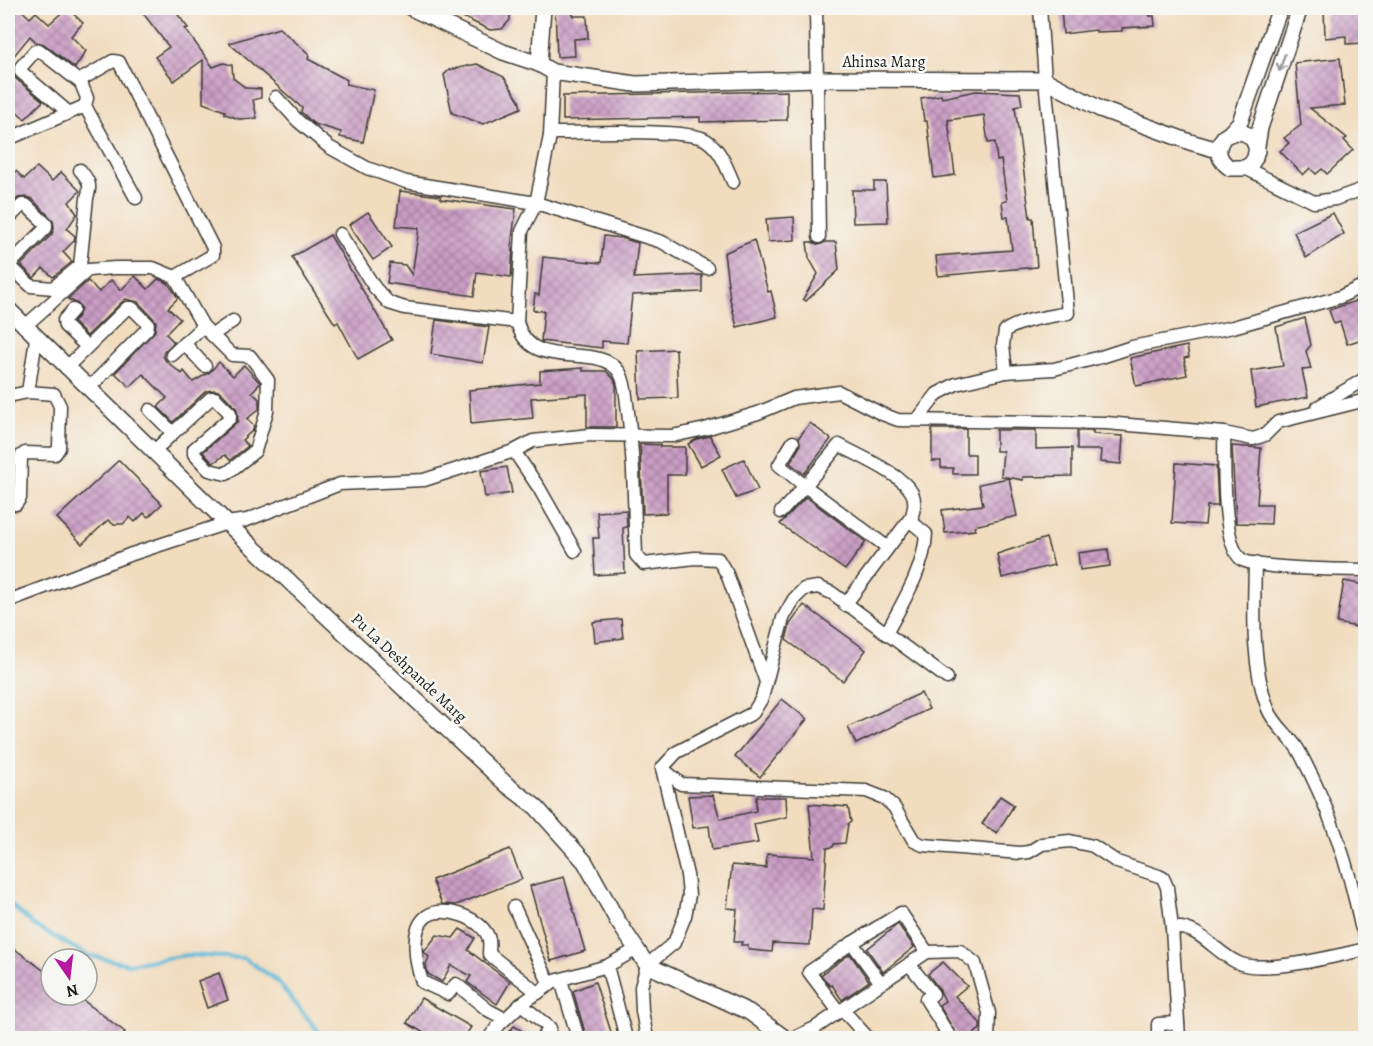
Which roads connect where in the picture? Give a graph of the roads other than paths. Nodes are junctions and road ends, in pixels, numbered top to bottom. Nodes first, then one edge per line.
1 (411, 8) edge
2 (543, 8) edge
3 (816, 8) edge
4 (1040, 8) edge
5 (1280, 8) edge
6 (1300, 8) edge
7 (539, 64) junction
8 (553, 72) junction
9 (818, 79) junction
10 (1045, 80) junction
11 (81, 83) junction
12 (276, 97) dead end
13 (85, 106) junction
14 (69, 113) junction
15 (1230, 133) junction
16 (550, 136) junction
17 (8, 139) edge
18 (1218, 150) junction
19 (1257, 151) junction
20 (1245, 168) junction
21 (80, 170) dead end
22 (733, 182) dead end
23 (1365, 188) edge
24 (136, 198) dead end
25 (536, 202) junction
26 (8, 219) edge
27 (340, 234) dead end
28 (819, 237) dead end
29 (707, 268) dead end
30 (175, 277) junction
31 (1365, 284) edge
32 (8, 309) edge
33 (73, 310) dead end
34 (233, 321) dead end
35 (517, 322) junction
36 (24, 327) junction
37 (207, 330) junction
38 (36, 339) junction
39 (184, 343) junction
40 (87, 347) junction
41 (172, 355) dead end
42 (205, 366) dead end
43 (66, 368) junction
44 (1006, 372) junction
45 (1365, 378) edge
46 (88, 389) junction
47 (28, 392) junction
48 (8, 399) edge
49 (1365, 400) edge
50 (150, 410) dead end
51 (1306, 414) junction
52 (918, 419) junction
53 (1224, 433) junction
54 (173, 434) junction
55 (631, 434) junction
56 (793, 442) dead end
57 (514, 451) junction
58 (153, 452) junction
59 (805, 486) junction
60 (8, 503) edge
61 (781, 512) dead end
62 (909, 520) junction
63 (227, 523) junction
64 (888, 547) junction
65 (575, 551) dead end
66 (1255, 563) junction
67 (1365, 570) edge
68 (8, 601) edge
69 (845, 605) junction
70 (886, 634) junction
71 (947, 678) dead end
72 (766, 682) junction
73 (662, 768) junction
74 (514, 907) dead end
75 (1172, 928) junction
76 (1365, 937) edge
77 (852, 943) junction
78 (637, 949) junction
79 (1365, 949) edge
80 (927, 952) junction
81 (909, 964) junction
82 (647, 965) junction
83 (607, 966) junction
84 (555, 982) junction
85 (881, 983) junction
86 (538, 993) junction
87 (521, 1004) junction
88 (841, 1011) junction
89 (505, 1019) junction
90 (1178, 1023) junction
91 (489, 1038) edge
92 (543, 1038) edge
93 (578, 1038) edge
94 (626, 1038) edge
95 (647, 1038) edge
96 (785, 1038) edge
97 (794, 1038) edge
98 (868, 1038) edge
99 (941, 1038) edge
100 (988, 1038) edge
101 (1158, 1038) edge
102 (1179, 1038) edge

1 - 7 street, Ahinsa Marg
2 - 7 street
3 - 9 street
4 - 10 street
5 - 15 street
6 -> 19 street
7 - 8 street, Ahinsa Marg
8 - 9 street, Ahinsa Marg
8 - 16 street
9 - 10 street, Ahinsa Marg
9 - 28 street
10 - 18 street, Ahinsa Marg
10 - 44 street
11 - 13 street
11 - 14 street
11 - 30 street
12 - 25 street
13 - 14 street
13 - 24 street
14 - 17 street
15 - 18 street
15 - 19 street
16 - 22 street
16 - 25 street
18 - 20 street
19 - 20 street
20 - 23 street
21 - 26 street
25 - 29 street
25 - 35 street
27 - 35 street
30 - 36 street
30 - 37 street
31 - 44 street
32 - 36 street, Pu La Deshpande Marg
33 - 40 street
34 - 37 street
35 - 55 street
36 - 38 street, Pu La Deshpande Marg
37 - 39 street
37 - 54 street
38 - 43 street, Pu La Deshpande Marg
38 - 47 street
39 - 41 street
39 - 42 street
40 - 43 street
40 - 46 street
43 - 46 street, Pu La Deshpande Marg
44 - 52 street
45 - 51 street
46 - 58 street, Pu La Deshpande Marg
47 - 48 street
47 - 60 street
49 - 51 street
50 - 54 street
51 - 53 street
52 - 53 street
52 - 55 street
53 - 66 street
54 - 58 street
55 - 57 street
55 - 72 street
56 - 59 street
57 - 63 street
57 - 65 street
58 - 63 street, Pu La Deshpande Marg
59 - 61 street
59 - 62 street
59 - 64 street
62 - 64 street
62 - 70 street
63 - 68 street
63 - 78 street, Pu La Deshpande Marg
64 - 69 street
66 - 67 street
66 - 76 street
69 - 70 street
69 - 72 street
70 - 71 street
72 - 73 street
73 - 75 street
73 - 82 street
74 - 84 street
75 - 79 street
75 - 90 street
77 - 80 street
77 - 85 street
77 - 88 street
78 - 82 street, Pu La Deshpande Marg
78 - 83 street
80 - 81 street
80 - 100 street
81 - 85 street
81 - 99 street
82 - 95 street
82 - 96 street
83 - 84 street
83 - 94 street
84 - 86 street
84 - 93 street
85 - 88 street
86 - 87 street
86 - 89 street
87 - 89 street
87 - 92 street
88 - 97 street
88 - 98 street
89 - 91 street
90 - 101 street
90 - 102 street

